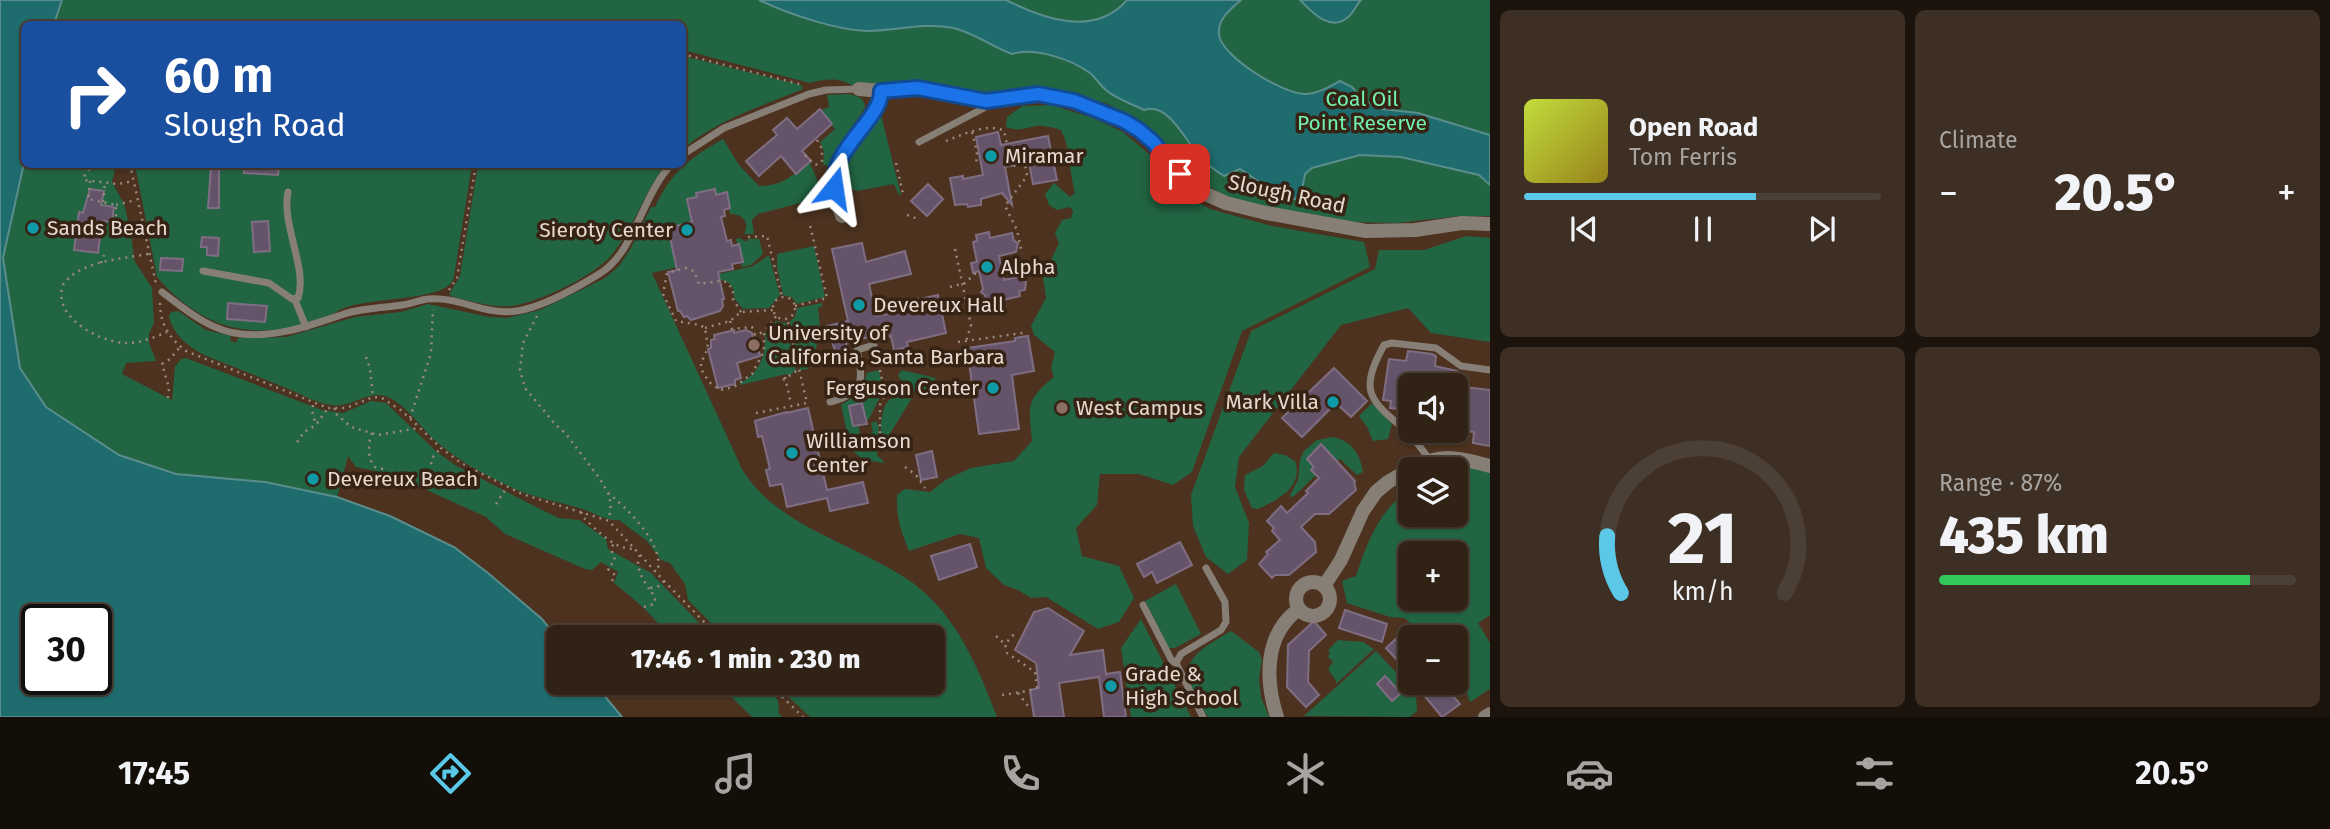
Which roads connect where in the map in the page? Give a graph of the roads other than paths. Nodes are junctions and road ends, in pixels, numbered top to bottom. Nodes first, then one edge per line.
1 (859, 89) joint
2 (881, 91) junction
3 (986, 101) junction
4 (919, 142) dead end
5 (686, 152) edge
6 (669, 168) edge
7 (288, 192) dead end
8 (842, 216) dead end
9 (1490, 224) edge
10 (203, 271) dead end
11 (162, 292) road end
12 (296, 300) junction
13 (306, 327) junction
14 (874, 345) dead end
15 (1490, 370) edge
16 (830, 402) dead end
17 (1427, 457) edge
18 (1468, 460) edge
19 (1490, 466) edge
20 (1398, 476) edge
21 (1206, 568) dead end
22 (1324, 586) junction
23 (1143, 605) dead end
24 (1299, 609) junction
25 (1176, 663) junction
26 (1490, 714) edge
27 (1203, 717) edge
28 (1277, 717) edge
29 (1485, 717) edge

1 - 2 street, Slough Road
1 - 5 lane
2 - 3 street, Slough Road
2 - 8 street
3 - 4 lane
3 - 9 street, Slough Road
6 - 13 lane
7 - 12 lane
10 - 12 lane
11 - 13 lane
12 - 13 lane
14 - 16 lane
15 - 17 lane
18 - 19 street
20 - 22 street
21 - 25 lane
22 - 24 street
22 - 24 street
23 - 25 lane
24 - 28 street
25 - 27 lane
26 - 29 street

